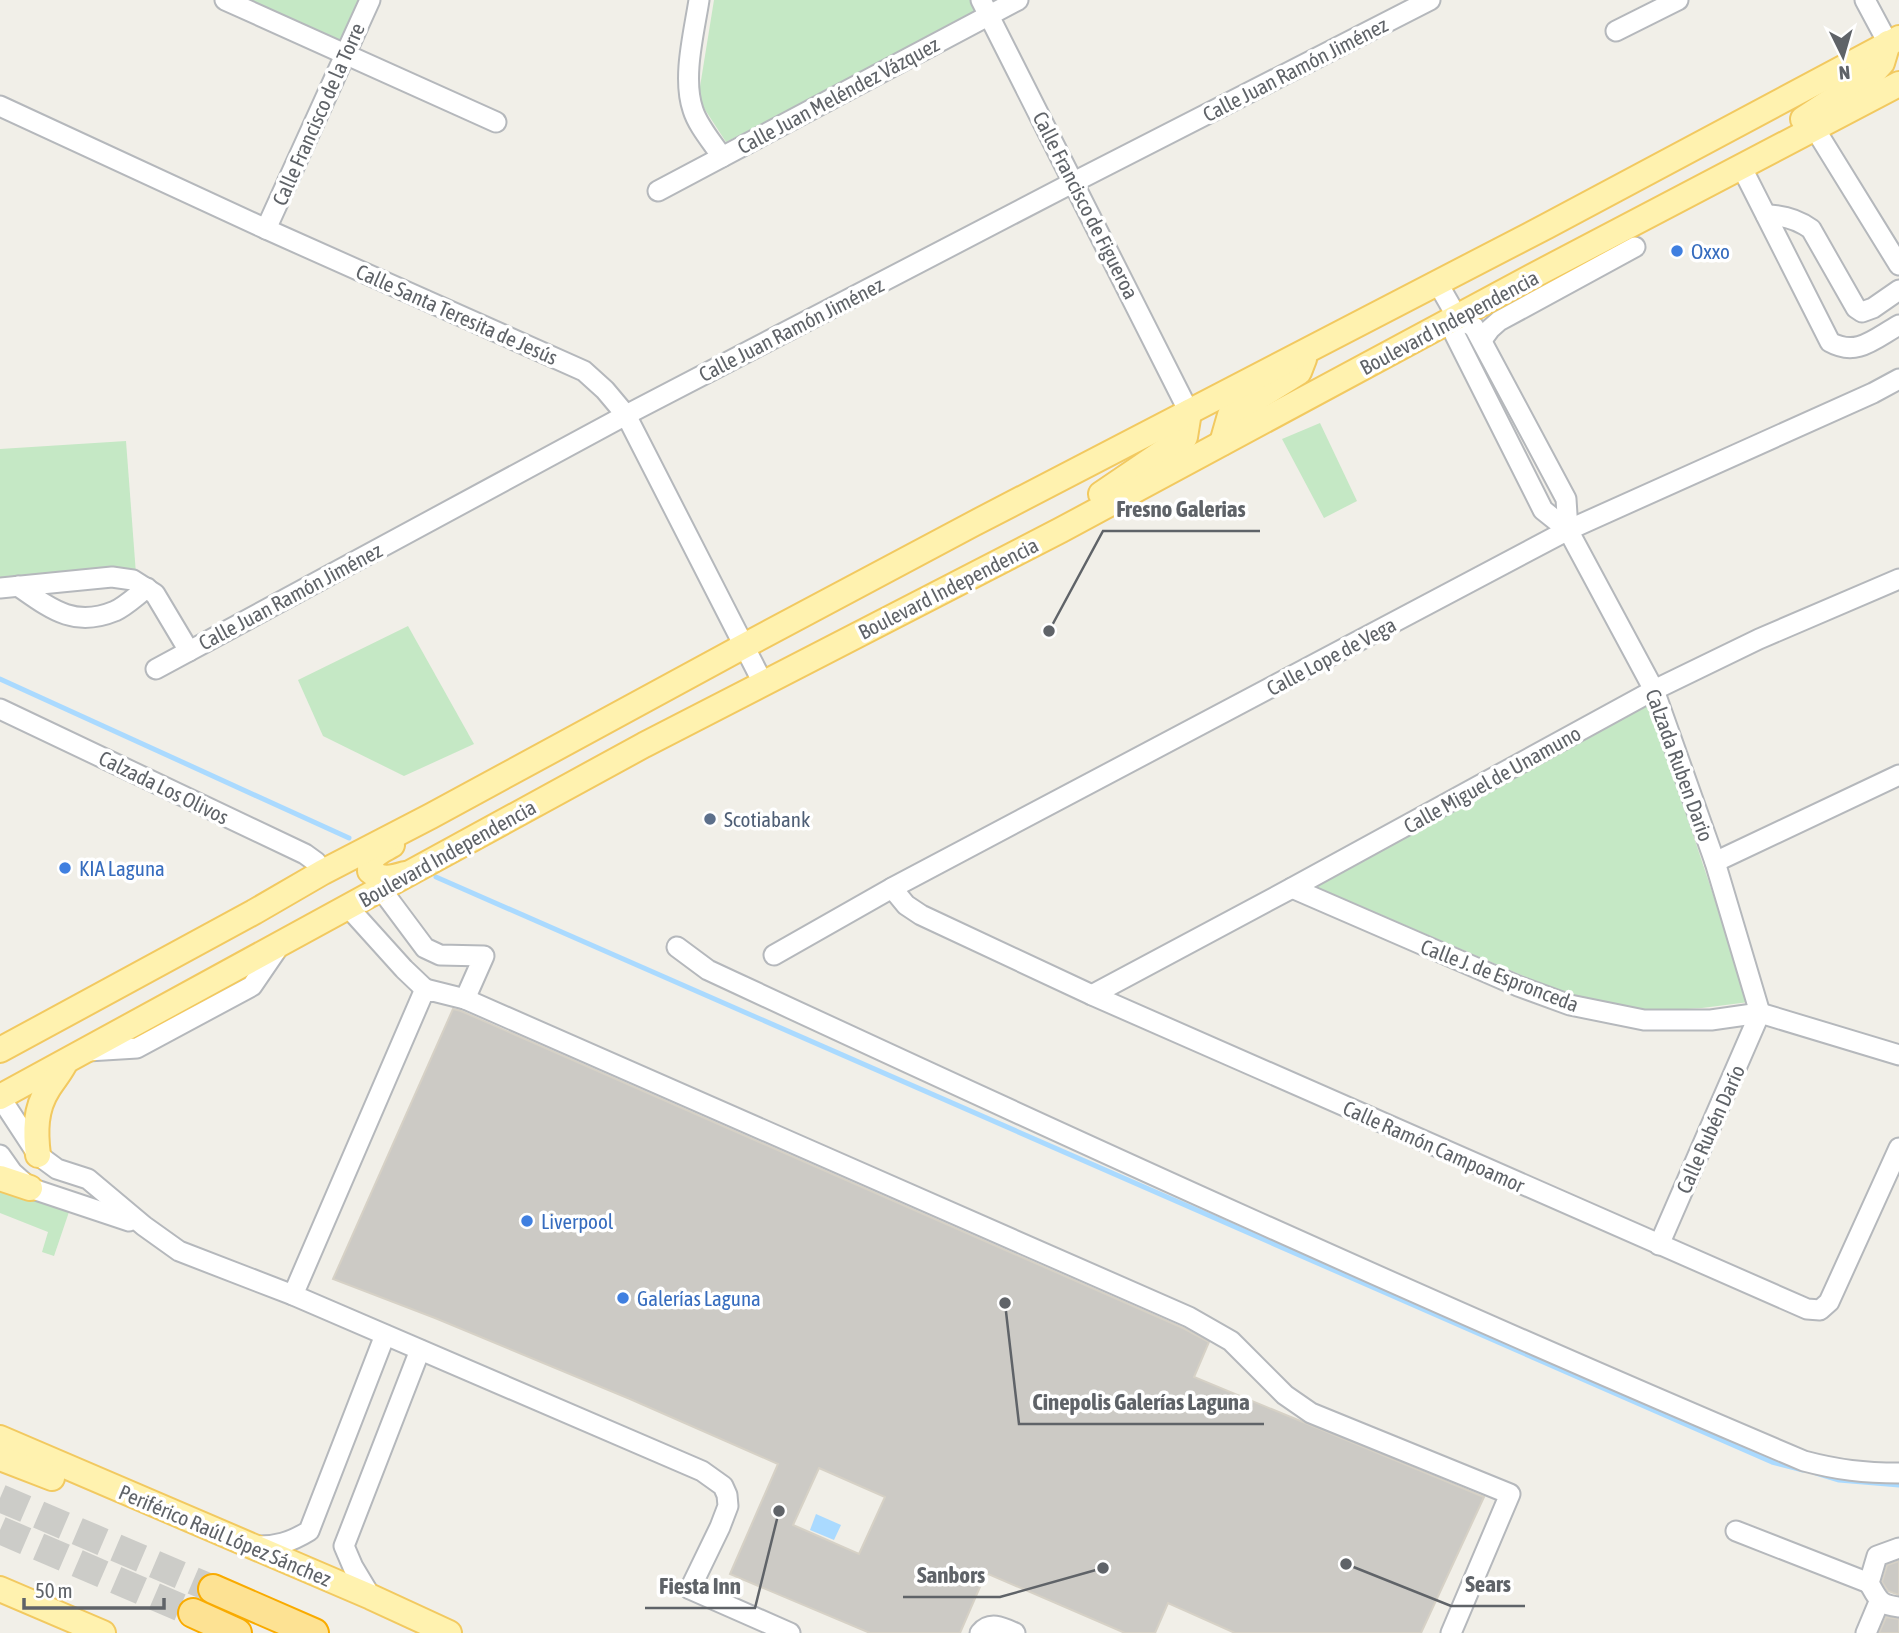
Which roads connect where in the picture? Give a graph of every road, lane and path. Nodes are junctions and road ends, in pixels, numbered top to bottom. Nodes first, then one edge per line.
1 (225, 0) edge
2 (370, 0) edge
3 (699, 0) edge
4 (1018, 0) edge
5 (1430, 0) edge
6 (1678, 0) edge
7 (1865, 0) edge
8 (985, 7) edge
9 (1616, 31) dead end
10 (1894, 41) edge
11 (345, 54) junction
12 (1899, 84) edge
13 (0, 106) edge
14 (496, 121) dead end
15 (1815, 129) junction
16 (722, 157) junction
17 (1750, 163) junction
18 (1074, 182) junction
19 (658, 191) dead end
20 (1766, 215) junction
21 (266, 229) junction
22 (1635, 247) dead end
23 (1899, 265) edge
24 (1437, 282) junction
25 (1899, 290) edge
26 (1457, 317) junction
27 (1899, 325) edge
28 (1482, 340) junction
29 (1309, 349) junction
30 (1899, 379) edge
31 (1512, 398) junction
32 (1492, 408) junction
33 (1189, 412) junction
34 (626, 415) junction
35 (1222, 443) junction
36 (1061, 530) junction
37 (1568, 530) junction
38 (1899, 579) edge
39 (9, 587) edge
40 (147, 588) junction
41 (744, 646) junction
42 (189, 651) junction
43 (156, 669) dead end
44 (763, 683) junction
45 (1654, 690) junction
46 (0, 709) edge
47 (1899, 775) edge
48 (490, 783) junction
49 (1715, 862) junction
50 (323, 872) junction
51 (410, 872) junction
52 (892, 888) junction
53 (1292, 888) junction
54 (381, 889) junction
55 (348, 907) junction
56 (677, 947) dead end
57 (774, 955) dead end
58 (425, 989) junction
59 (1092, 995) junction
60 (465, 999) junction
61 (1760, 1013) junction
62 (0, 1050) edge
63 (1899, 1055) edge
64 (75, 1056) junction
65 (0, 1097) edge
66 (1899, 1147) edge
67 (0, 1155) edge
68 (38, 1155) junction
69 (0, 1178) edge
70 (30, 1188) junction
71 (144, 1226) junction
72 (1659, 1245) junction
73 (293, 1295) junction
74 (385, 1335) junction
75 (420, 1350) junction
76 (0, 1438) edge
77 (0, 1458) edge
78 (1899, 1473) edge
79 (150, 1503) junction
80 (1736, 1531) dead end
81 (246, 1545) junction
82 (1899, 1548) edge
83 (1869, 1583) junction
84 (0, 1589) edge
85 (213, 1589) tunnel mouth
86 (371, 1597) junction
87 (1879, 1602) junction
88 (1899, 1608) edge
89 (192, 1613) tunnel mouth
90 (103, 1633) edge
91 (237, 1633) edge
92 (314, 1633) edge
93 (449, 1633) edge
94 (790, 1633) edge
95 (980, 1633) edge
96 (1015, 1633) edge
97 (1451, 1633) edge
98 (1866, 1633) edge

1 - 11 street
2 - 11 street, Calle Francisco de la Torre
3 - 16 street
4 - 8 street, Calle Juan Meléndez Vázquez
5 - 18 street, Calle Juan Ramón Jiménez
6 - 9 street
7 - 10 street
8 - 16 street, Calle Juan Meléndez Vázquez
8 - 18 street, Calle Francisco de Figueroa
10 - 17 main road
10 - 24 main road, Boulevard Independencia
11 - 14 street
11 - 21 street, Calle Francisco de la Torre
12 - 15 main road, Boulevard Independencia
13 - 21 street, Calle Santa Teresita de Jesús
15 - 17 main road, Boulevard Independencia
15 - 23 street
16 - 19 street, Calle Juan Meléndez Vázquez
17 - 20 street
17 - 26 main road, Boulevard Independencia
18 - 33 street, Calle Francisco de Figueroa
18 - 34 street, Calle Juan Ramón Jiménez
20 - 25 street
20 - 27 street
21 - 34 street, Calle Santa Teresita de Jesús
22 - 28 street
24 - 26 street, Calzada Ruben Dario
24 - 29 main road, Boulevard Independencia
26 - 28 street, Calzada Ruben Dario
26 - 32 street, Calzada Ruben Dario
26 - 35 main road, Boulevard Independencia
28 - 31 street, Calzada Ruben Dario
29 - 33 main road, Boulevard Independencia
29 - 35 main road
30 - 37 street, Calle Lope de Vega
31 - 32 street
31 - 37 street, Calzada Ruben Dario
32 - 37 street, Calzada Ruben Dario
33 - 36 main road
33 - 41 main road, Boulevard Independencia
34 - 41 street, Calle Santa Teresita de Jesús
34 - 42 street, Calle Juan Ramón Jiménez
35 - 36 main road, Boulevard Independencia
36 - 44 main road, Boulevard Independencia
37 - 45 street, Calzada Ruben Dario
37 - 52 street, Calle Lope de Vega
38 - 45 street, Calle Miguel de Unamuno
39 - 40 street
39 - 40 street
40 - 42 street
41 - 44 street, Calle Santa Teresita de Jesús
41 - 48 main road, Boulevard Independencia
42 - 43 street, Calle Juan Ramón Jiménez
44 - 51 main road, Boulevard Independencia
45 - 49 street, Calzada Ruben Dario
45 - 53 street, Calle Miguel de Unamuno
46 - 50 street, Calzada Los Olivos
47 - 49 street
48 - 50 main road, Boulevard Independencia
48 - 51 main road
49 - 61 street, Calzada Ruben Dario
50 - 62 main road, Boulevard Independencia
51 - 54 main road, Boulevard Independencia
52 - 57 street, Calle Lope de Vega
52 - 59 street, Calle Ramón Campoamor
53 - 59 street, Calle Miguel de Unamuno
53 - 61 street, Calle J. de Espronceda
54 - 55 main road, Boulevard Independencia
54 - 60 street
55 - 58 street
55 - 64 main road, Boulevard Independencia
56 - 78 street
58 - 60 street
58 - 73 street
59 - 72 street, Calle Ramón Campoamor
60 - 97 street
61 - 63 street
61 - 72 street, Calle Rubén Darío
64 - 65 main road, Boulevard Independencia
64 - 68 main road
65 - 68 street
66 - 72 street, Calle Ramón Campoamor
67 - 70 street
68 - 71 street
69 - 70 main road
70 - 71 street
71 - 73 street
73 - 74 street
74 - 75 street
74 - 81 street
75 - 86 street
75 - 94 street
76 - 79 main road, Periférico Raúl López Sánchez
77 - 79 main road
79 - 81 main road, Periférico Raúl López Sánchez
80 - 83 street
81 - 86 main road, Periférico Raúl López Sánchez
82 - 83 street
83 - 87 street
84 - 90 main road
85 - 92 highway
86 - 93 main road, Periférico Raúl López Sánchez
87 - 88 street
87 - 98 street
89 - 91 highway
95 - 96 street

